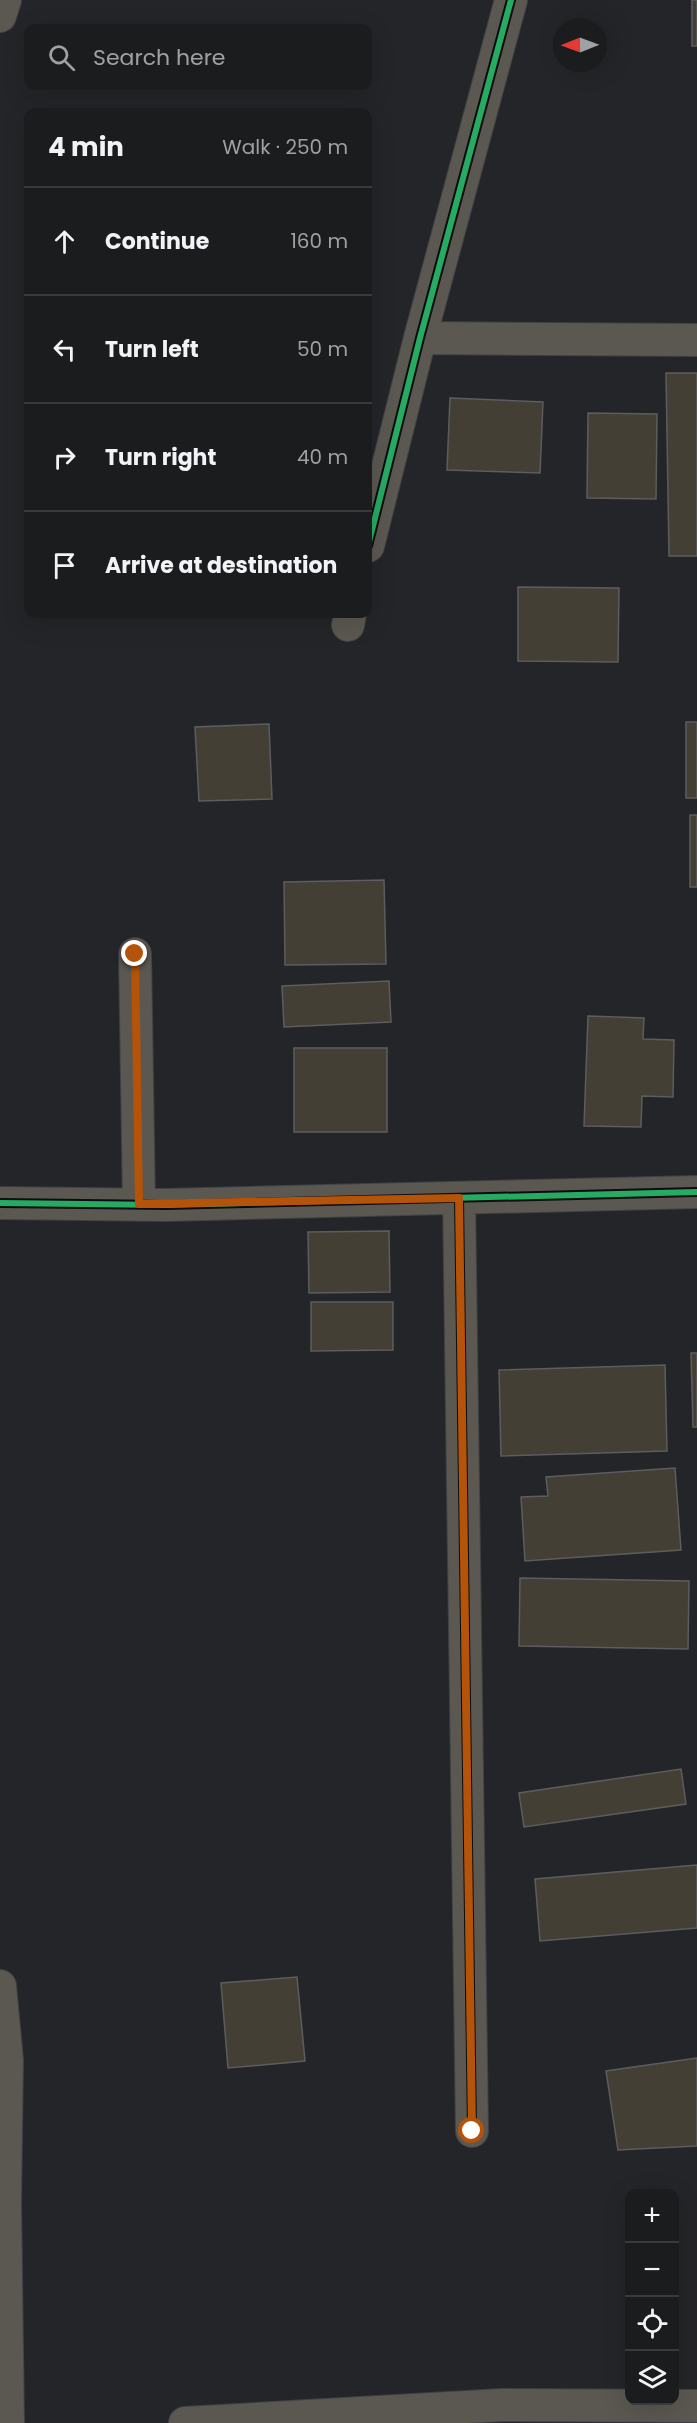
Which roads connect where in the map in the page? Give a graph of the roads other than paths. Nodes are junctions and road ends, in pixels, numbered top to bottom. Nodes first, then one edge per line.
1 (5, 0) edge
2 (511, 0) edge
3 (0, 16) edge
4 (420, 338) junction
5 (697, 339) edge
6 (372, 530) edge
7 (135, 954) dead end
8 (697, 1192) edge
9 (459, 1198) junction
10 (0, 1203) edge
11 (139, 1204) junction
12 (0, 1986) edge
13 (472, 2131) dead end
14 (697, 2406) edge
15 (502, 2414) edge
16 (8, 2423) edge
17 (185, 2423) edge

1 - 3 street
2 - 4 street
4 - 5 street
4 - 6 street
7 - 11 street
8 - 9 street
9 - 11 street
9 - 13 street
10 - 11 street
12 - 16 street
14 - 15 street
15 - 17 street

